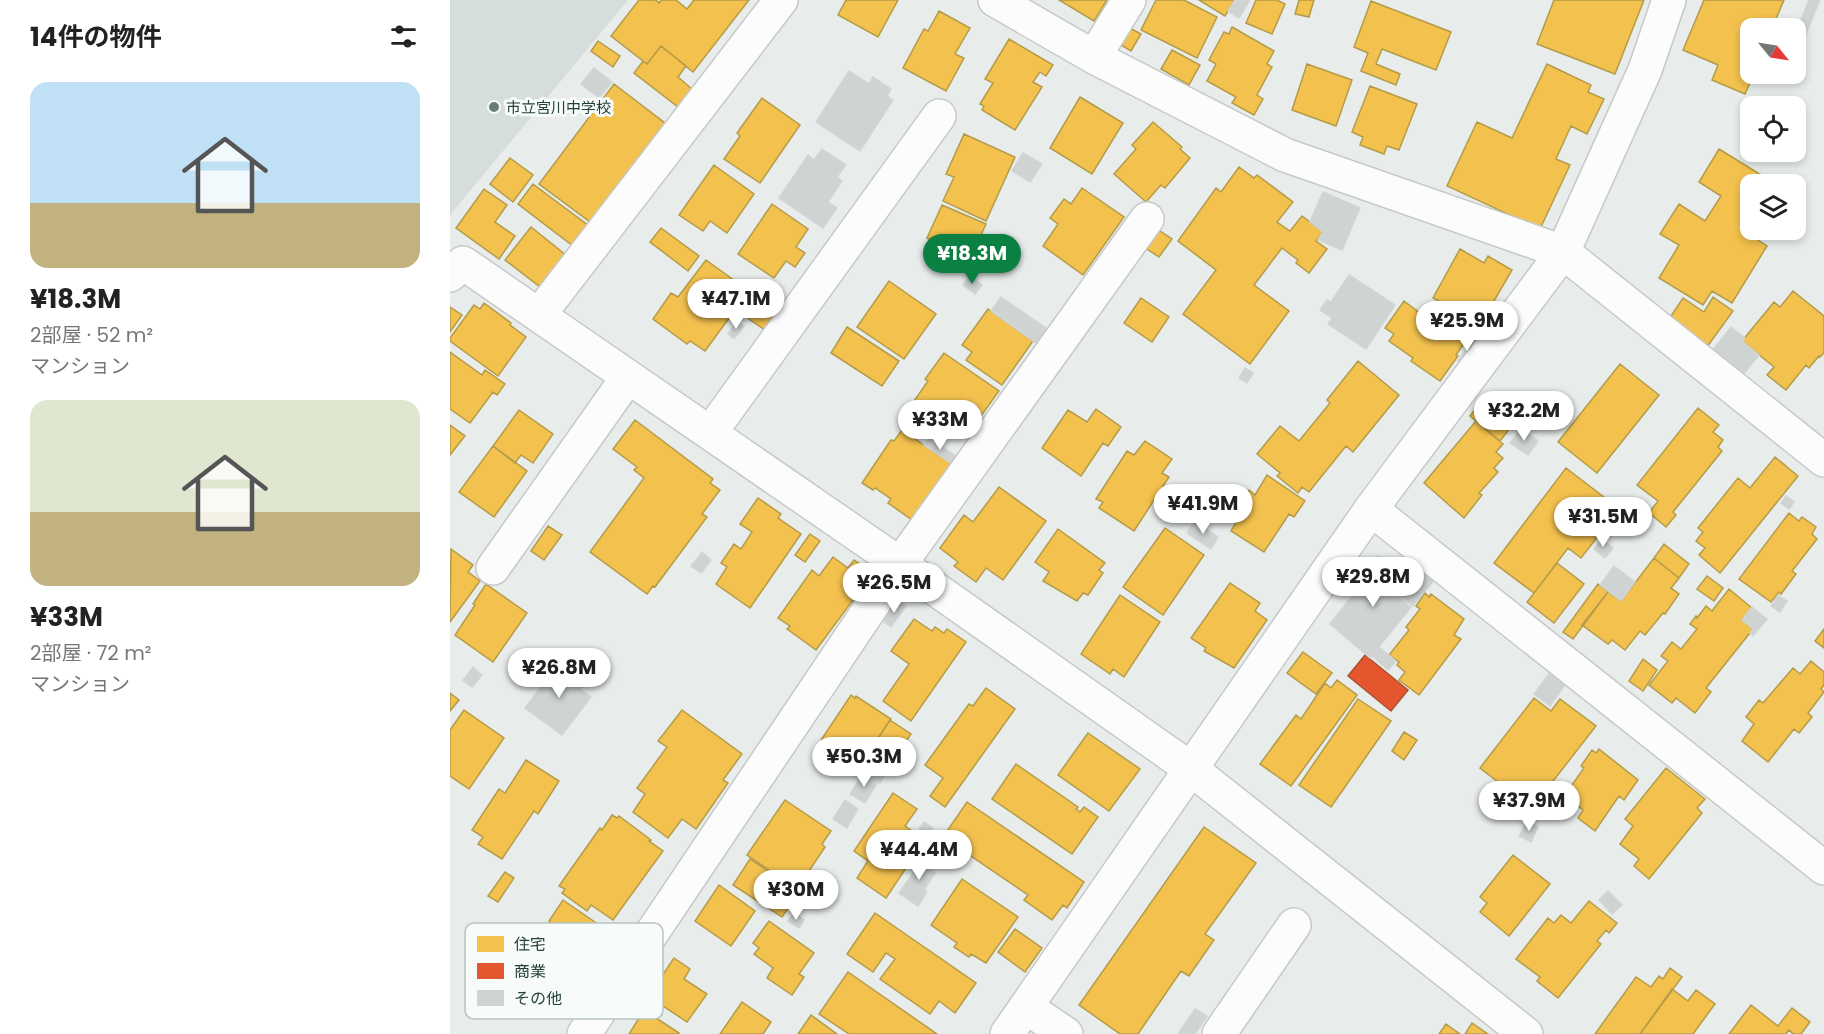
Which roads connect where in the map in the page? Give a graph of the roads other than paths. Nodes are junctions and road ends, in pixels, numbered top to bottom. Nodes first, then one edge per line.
1 (781, 0) edge
2 (995, 0) edge
3 (1130, 0) edge
4 (1669, 0) edge
5 (1094, 57) junction
6 (939, 116) dead end
7 (1147, 219) dead end
8 (1563, 252) junction
9 (450, 275) edge
10 (539, 315) junction
11 (628, 377) junction
12 (710, 433) junction
13 (1824, 460) edge
14 (1371, 508) junction
15 (900, 564) junction
16 (494, 568) dead end
17 (1191, 769) junction
18 (1824, 868) edge
19 (659, 923) edge
20 (1294, 925) dead end
21 (1026, 1007) junction
22 (594, 1019) edge
23 (584, 1034) edge
24 (1007, 1034) edge
25 (1066, 1034) edge
26 (1219, 1034) edge
27 (1526, 1034) edge

1 - 10 street
2 - 5 street
3 - 5 street
4 - 8 street
5 - 8 street
6 - 12 street
7 - 15 street
8 - 13 street
8 - 14 street
9 - 10 street
10 - 11 street
11 - 12 street
11 - 16 street
12 - 15 street
14 - 17 street
14 - 18 street
15 - 17 street
15 - 19 street
17 - 21 street
17 - 27 street
20 - 26 street
21 - 24 street
21 - 25 street
22 - 23 street

